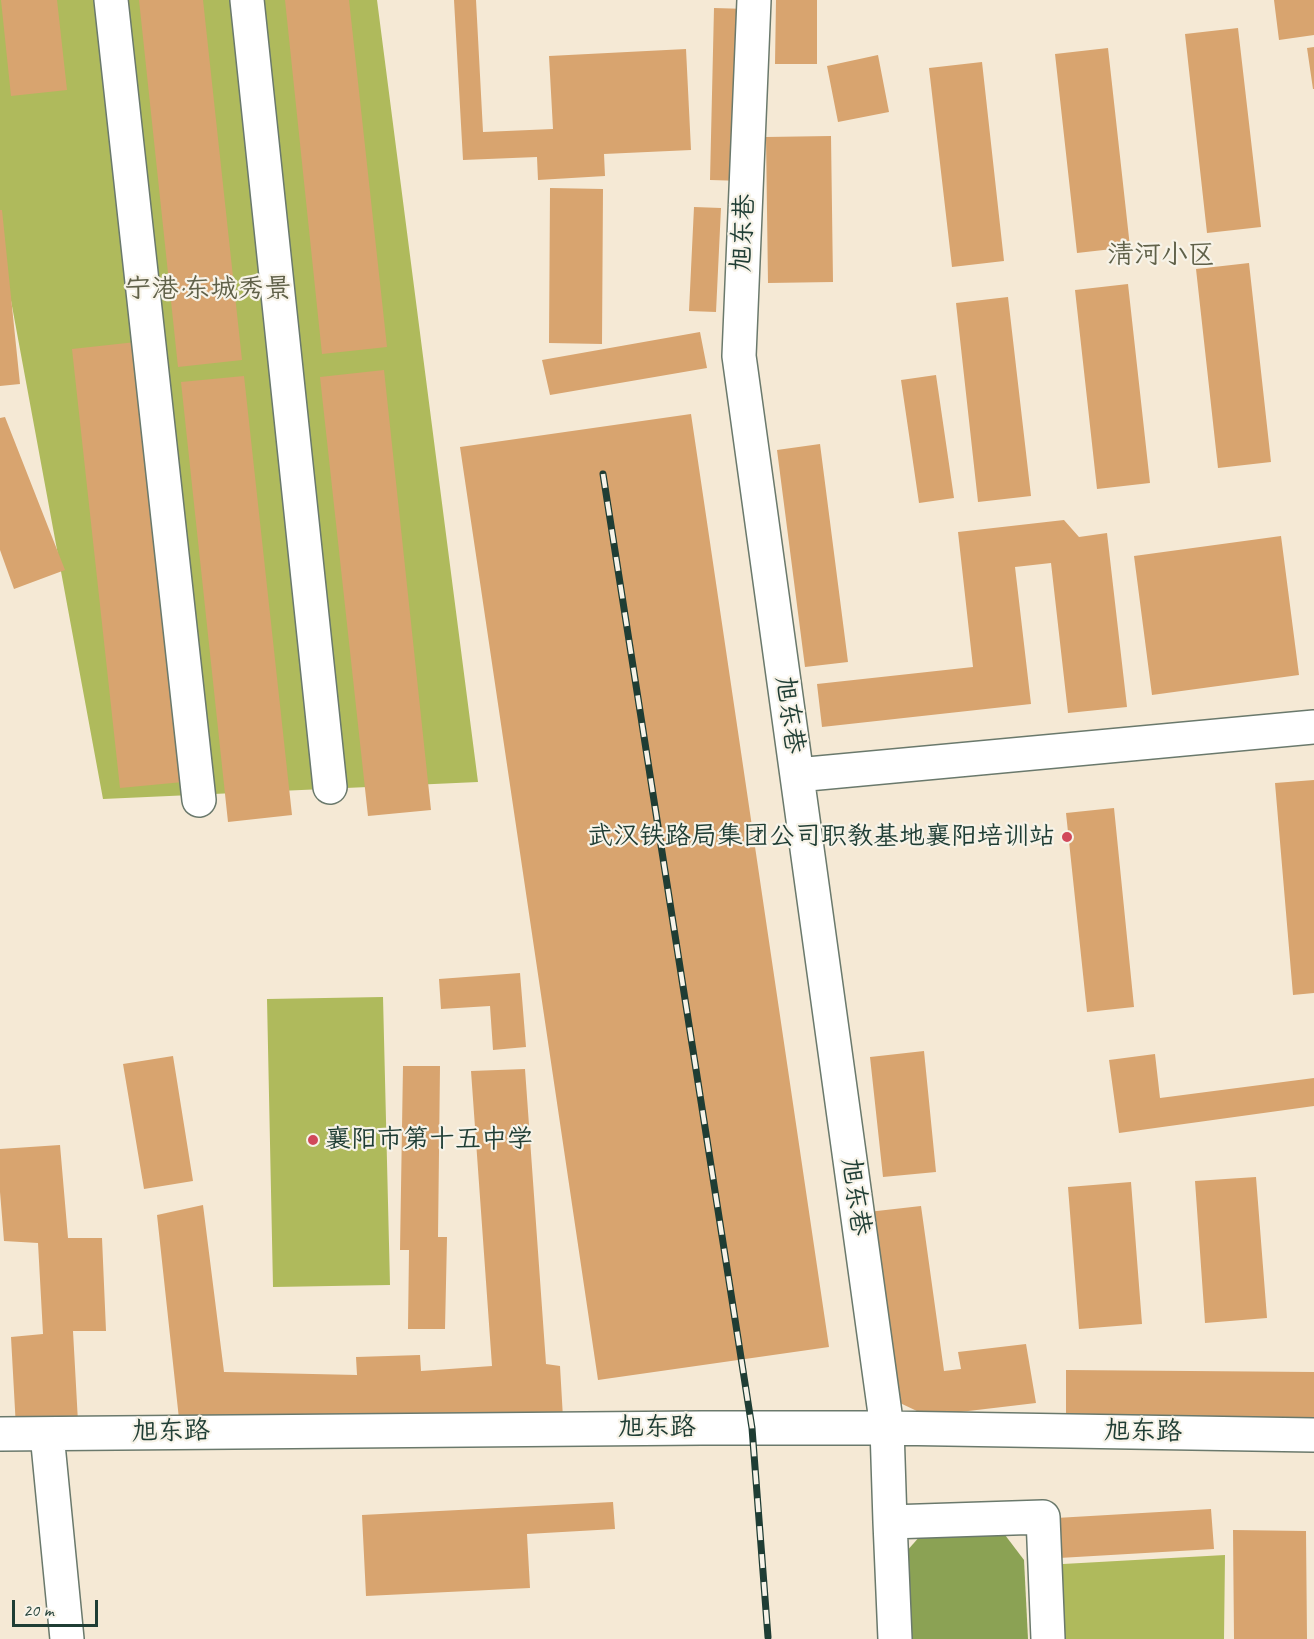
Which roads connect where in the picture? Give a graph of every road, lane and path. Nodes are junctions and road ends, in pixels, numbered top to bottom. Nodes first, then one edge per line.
1 (111, 0) edge
2 (247, 0) edge
3 (754, 0) edge
4 (1314, 727) edge
5 (797, 775) junction
6 (330, 787) dead end
7 (199, 800) dead end
8 (887, 1428) junction
9 (0, 1434) edge
10 (47, 1434) junction
11 (1314, 1435) edge
12 (891, 1522) junction
13 (67, 1639) edge
14 (895, 1639) edge
15 (1048, 1639) edge

1 - 7 street
2 - 6 street
3 - 5 street, 旭东巷
4 - 5 street
5 - 8 street, 旭东巷
8 - 10 street, 旭东路
8 - 11 street, 旭东路
8 - 12 street, 旭东巷
9 - 10 street, 旭东路
10 - 13 street
12 - 14 street, 旭东巷
12 - 15 street

